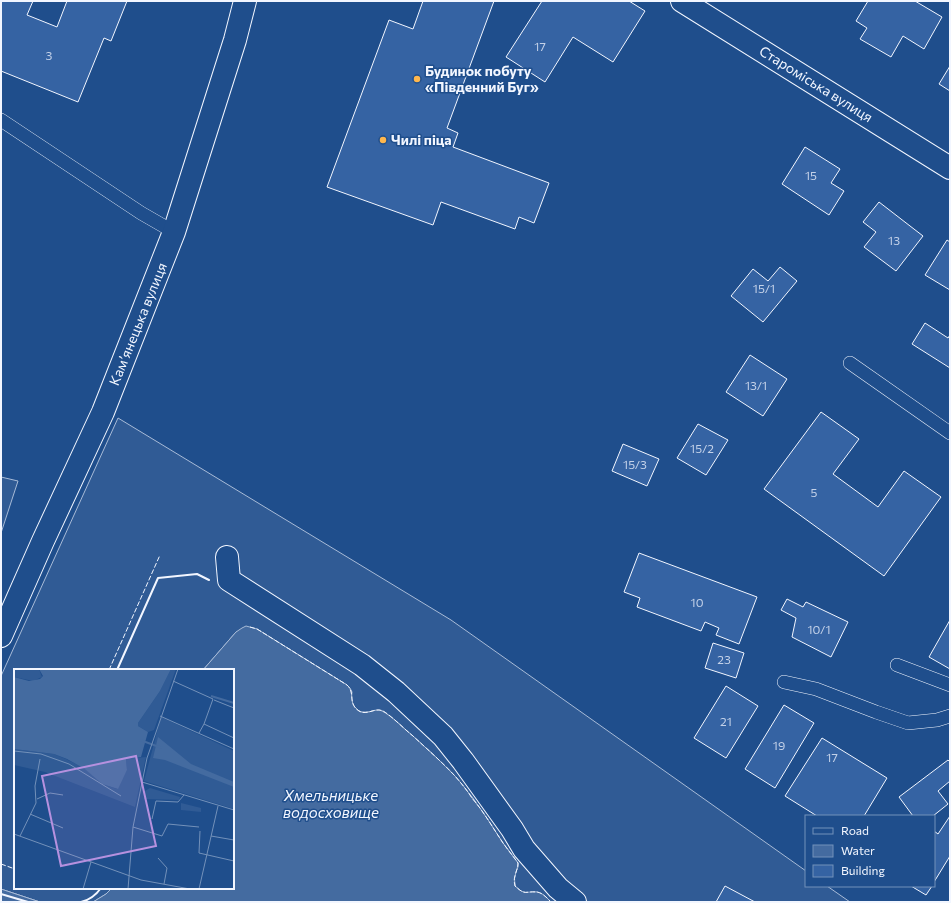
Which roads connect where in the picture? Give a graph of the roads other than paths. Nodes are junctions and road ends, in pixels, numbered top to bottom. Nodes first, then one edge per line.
1 (245, 1) edge
2 (682, 1) edge
3 (1, 120) edge
4 (950, 168) edge
5 (174, 232) junction
6 (850, 363) dead end
7 (950, 432) edge
8 (227, 557) dead end
9 (1, 636) edge
10 (897, 665) dead end
11 (784, 682) dead end
12 (950, 685) edge
13 (950, 716) edge
14 (575, 902) edge

1 - 5 street, Камʼянецька вулиця
2 - 4 street, Староміська вулиця
3 - 5 lane
5 - 9 street, Камʼянецька вулиця
6 - 7 lane
8 - 14 street
10 - 12 lane
11 - 13 lane

